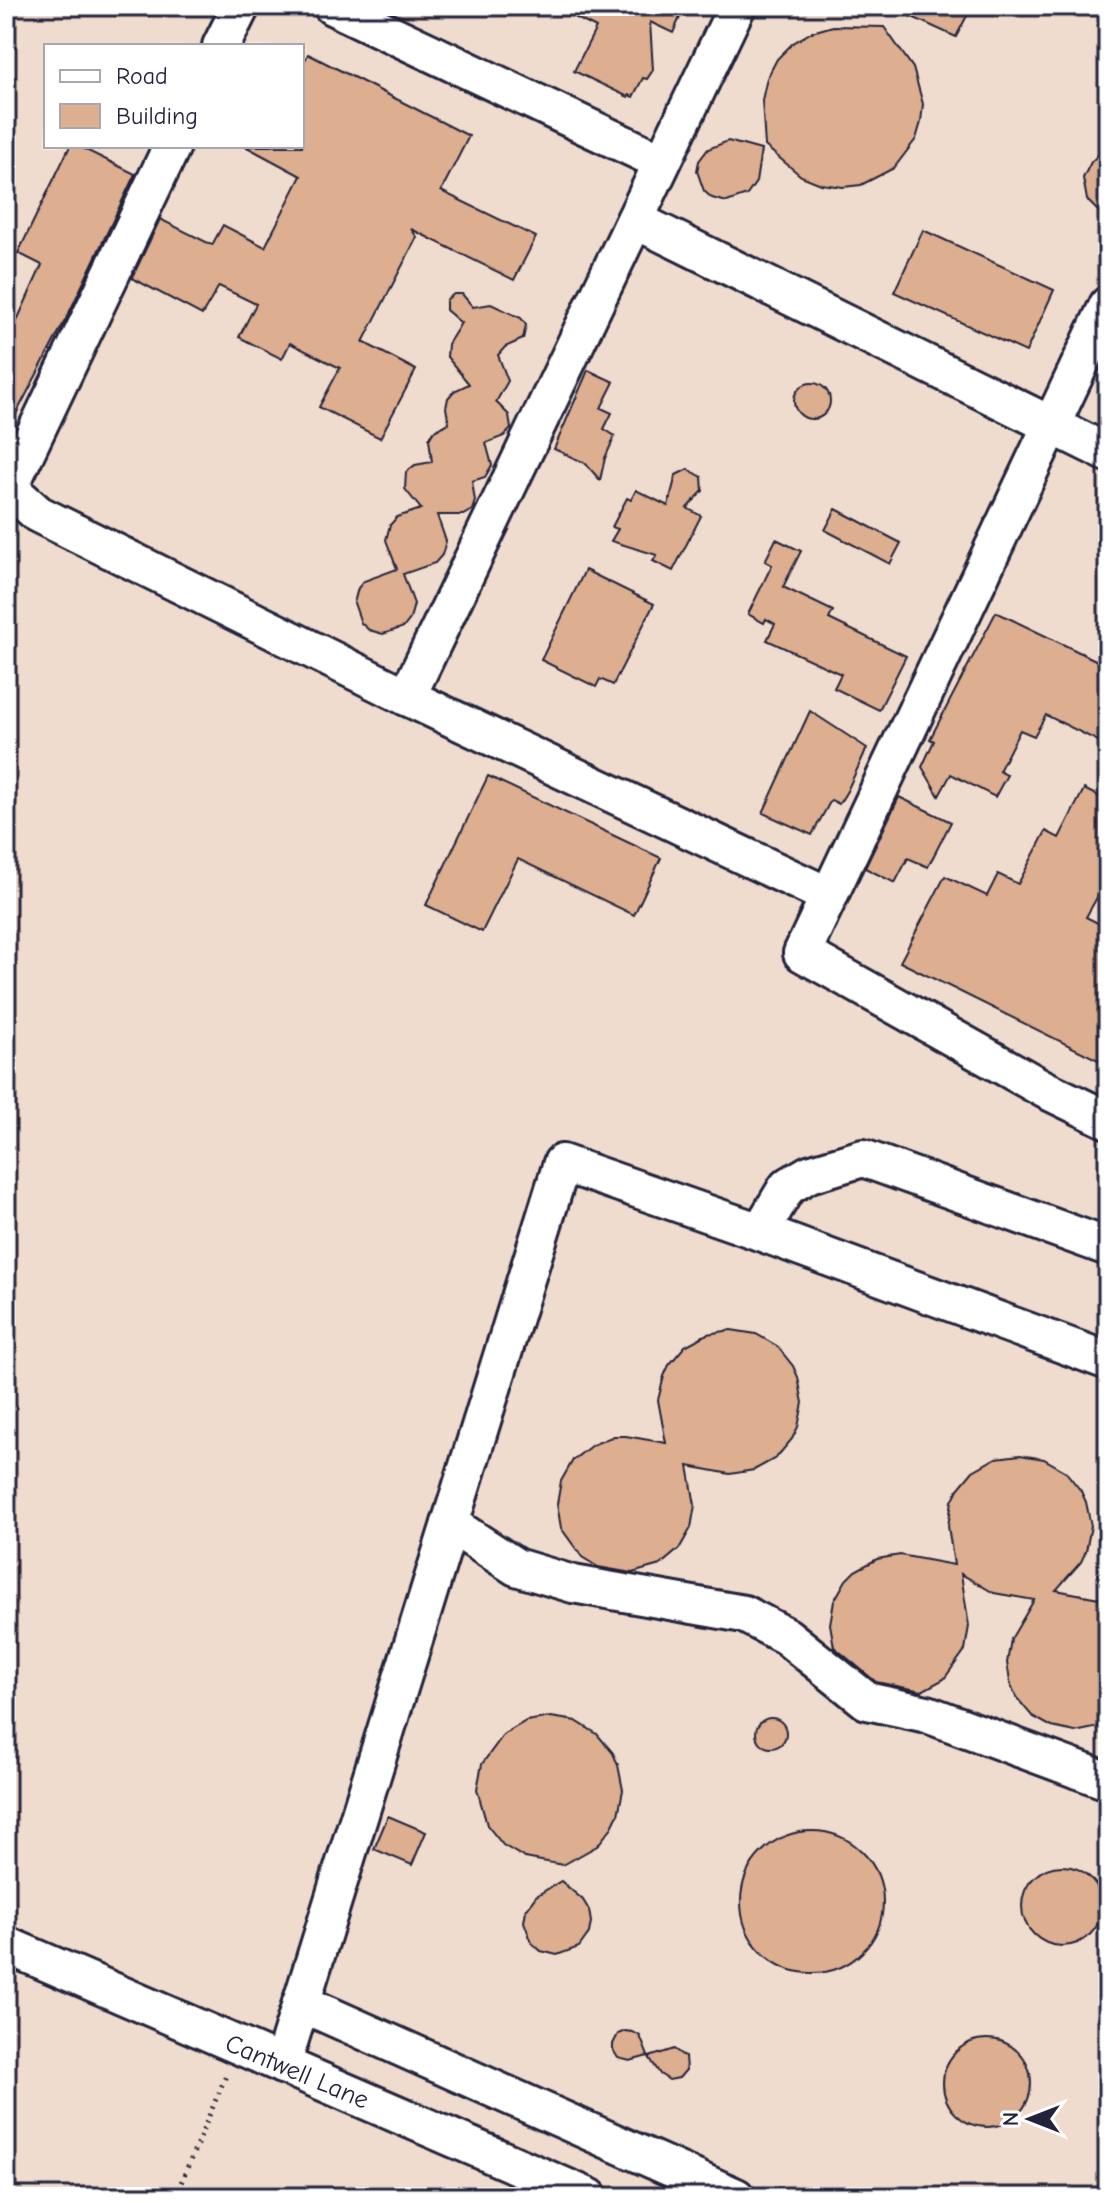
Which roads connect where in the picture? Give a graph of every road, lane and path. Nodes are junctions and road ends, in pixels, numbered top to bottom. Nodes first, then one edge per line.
1 (241, 6) edge
2 (332, 6) edge
3 (737, 6) edge
4 (222, 44) edge
5 (171, 148) edge
6 (662, 162) junction
7 (635, 220) junction
8 (1108, 305) edge
9 (1050, 425) junction
10 (1108, 453) edge
11 (407, 697) junction
12 (829, 896) junction
13 (1108, 1120) edge
14 (760, 1232) junction
15 (1108, 1247) edge
16 (1108, 1361) edge
17 (450, 1524) junction
18 (1108, 1781) edge
19 (6, 1945) edge
20 (301, 2003) junction
21 (238, 2046) junction
22 (282, 2065) junction
23 (175, 2197) edge
24 (589, 2197) edge
25 (736, 2197) edge

1 - 4 street
2 - 6 street
3 - 6 street
5 - 11 street
6 - 7 street
7 - 9 street
7 - 11 street
8 - 9 street
9 - 10 street
9 - 12 street
11 - 12 street
12 - 13 street
14 - 15 street
14 - 16 street
14 - 17 street
17 - 18 street
17 - 20 street
19 - 21 street, Cantwell Lane
20 - 22 street
20 - 25 street
21 - 22 street, Cantwell Lane
21 - 23 path
22 - 24 street, Cantwell Lane

